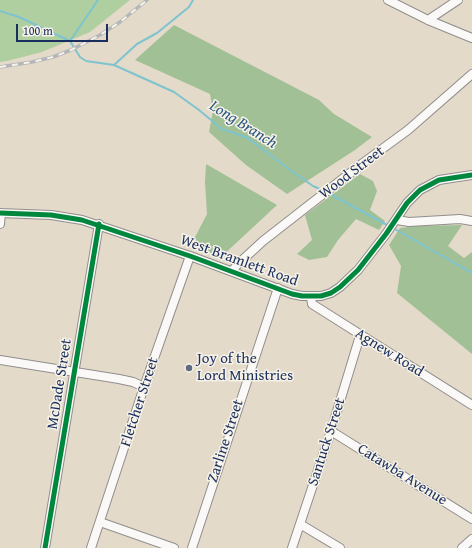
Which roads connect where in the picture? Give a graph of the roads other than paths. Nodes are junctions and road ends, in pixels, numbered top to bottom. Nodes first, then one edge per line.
1 (388, 0) edge
2 (458, 0) edge
3 (428, 20) junction
4 (472, 38) edge
5 (472, 74) edge
6 (472, 174) edge
7 (1, 213) edge
8 (472, 221) edge
9 (396, 222) junction
10 (0, 224) edge
11 (98, 224) junction
12 (190, 256) junction
13 (232, 271) junction
14 (278, 288) junction
15 (311, 297) junction
16 (362, 336) junction
17 (0, 360) edge
18 (74, 372) junction
19 (144, 387) junction
20 (472, 405) edge
21 (331, 431) junction
22 (472, 519) edge
23 (100, 522) junction
24 (300, 524) junction
25 (472, 539) edge
26 (45, 548) edge
27 (91, 548) edge
28 (174, 548) edge
29 (192, 548) edge
30 (292, 548) edge
31 (340, 548) edge
32 (462, 548) edge

1 - 3 street
2 - 3 street
3 - 4 street
5 - 13 street, Wood Street
6 - 9 street, West Bramlett Road
7 - 10 street
7 - 11 street, West Bramlett Road
8 - 9 street
9 - 15 street, West Bramlett Road
11 - 12 street, West Bramlett Road
11 - 18 street, McDade Street
12 - 13 street, West Bramlett Road
12 - 19 street, Fletcher Street
13 - 14 street, West Bramlett Road
14 - 15 street, West Bramlett Road
14 - 29 street, Zarline Street
15 - 16 street, Agnew Road
16 - 20 street, Agnew Road
16 - 21 street, Santuck Street
17 - 18 street
18 - 19 street
18 - 26 street, McDade Street
19 - 23 street, Fletcher Street
21 - 22 street, Catawba Avenue
21 - 24 street, Santuck Street
23 - 27 street, Fletcher Street
23 - 28 street
24 - 30 street, Santuck Street
24 - 31 street
25 - 32 street

